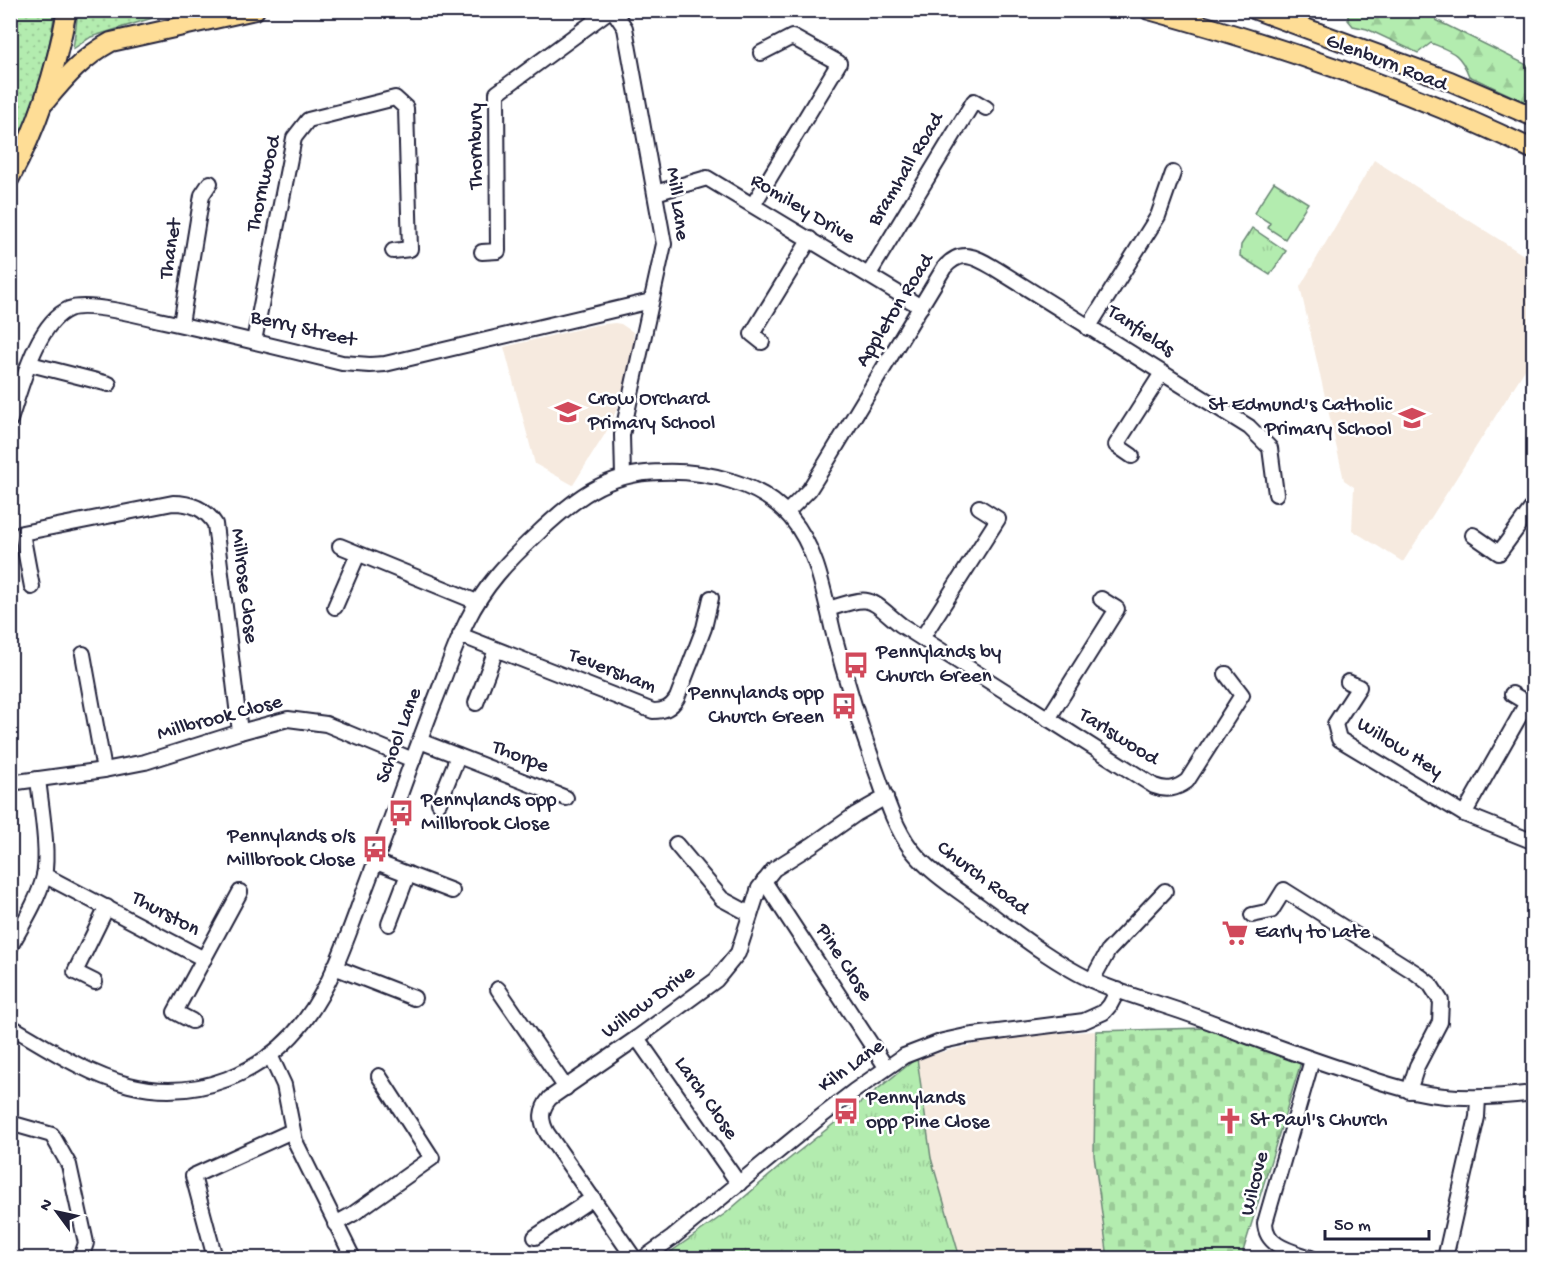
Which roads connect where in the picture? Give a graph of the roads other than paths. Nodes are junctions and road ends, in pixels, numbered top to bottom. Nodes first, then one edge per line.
1 (67, 10) edge
2 (255, 10) edge
3 (612, 10) edge
4 (1149, 10) edge
5 (1256, 10) edge
6 (761, 52) dead end
7 (45, 102) junction
8 (986, 108) dead end
9 (1533, 117) edge
10 (1533, 150) edge
11 (1173, 173) dead end
12 (10, 178) edge
13 (210, 183) dead end
14 (655, 193) junction
15 (753, 205) junction
16 (810, 239) junction
17 (393, 251) dead end
18 (482, 252) dead end
19 (869, 274) junction
20 (651, 301) junction
21 (921, 307) junction
22 (181, 324) junction
23 (1088, 328) junction
24 (254, 341) junction
25 (762, 342) dead end
26 (30, 364) junction
27 (97, 366) dead end
28 (1162, 373) junction
29 (93, 380) junction
30 (110, 384) dead end
31 (10, 420) edge
32 (1132, 456) dead end
33 (623, 477) junction
34 (1276, 494) dead end
35 (1533, 505) edge
36 (980, 507) dead end
37 (787, 512) junction
38 (1473, 535) dead end
39 (340, 546) dead end
40 (358, 554) junction
41 (32, 587) dead end
42 (711, 598) dead end
43 (1101, 599) dead end
44 (477, 602) junction
45 (334, 607) dead end
46 (828, 609) junction
47 (460, 635) junction
48 (922, 638) junction
49 (496, 650) junction
50 (83, 654) dead end
51 (1226, 674) dead end
52 (1348, 682) dead end
53 (1512, 694) dead end
54 (476, 704) dead end
55 (1048, 718) junction
56 (240, 732) junction
57 (420, 741) junction
58 (458, 756) junction
59 (413, 760) junction
60 (104, 770) junction
61 (38, 779) junction
62 (10, 783) edge
63 (886, 797) junction
64 (566, 798) dead end
65 (439, 803) dead end
66 (1464, 814) junction
67 (1533, 842) edge
68 (676, 844) dead end
69 (376, 862) junction
70 (44, 874) junction
71 (408, 874) junction
72 (764, 881) junction
73 (240, 891) dead end
74 (452, 891) dead end
75 (1166, 891) dead end
76 (107, 907) junction
77 (750, 914) junction
78 (1252, 915) dead end
79 (388, 924) dead end
80 (10, 947) edge
81 (204, 959) junction
82 (334, 967) junction
83 (1092, 980) junction
84 (95, 982) dead end
85 (498, 989) dead end
86 (1118, 990) junction
87 (414, 998) dead end
88 (192, 1021) dead end
89 (10, 1026) edge
90 (637, 1038) junction
91 (270, 1055) junction
92 (1312, 1060) junction
93 (886, 1067) junction
94 (379, 1076) dead end
95 (566, 1088) junction
96 (1409, 1090) junction
97 (1533, 1093) edge
98 (1478, 1098) junction
99 (10, 1123) edge
100 (292, 1131) junction
101 (739, 1184) junction
102 (593, 1198) junction
103 (335, 1224) junction
104 (535, 1237) dead end
105 (81, 1258) edge
106 (215, 1258) edge
107 (353, 1258) edge
108 (634, 1258) edge
109 (644, 1258) edge
110 (1311, 1258) edge
111 (1445, 1258) edge

1 - 7 main road
2 - 7 main road
3 - 14 street, Mill Lane
3 - 18 street, Thornbury
4 - 10 main road, Glenburn Road
5 - 9 main road, Glenburn Road
6 - 15 street
7 - 12 main road
8 - 19 street, Bramhall Road
11 - 23 street, Tanfields
13 - 22 street, Thanet
14 - 15 street, Romiley Drive
14 - 20 street, Mill Lane
15 - 16 street, Romiley Drive
16 - 19 street, Romiley Drive
16 - 25 street
17 - 24 street, Thornwood
19 - 21 street, Romiley Drive
20 - 24 street, Berry Street
20 - 33 street, Mill Lane
21 - 23 street, Appleton Road
21 - 37 street, Appleton Road
22 - 24 street, Berry Street
22 - 26 street, Berry Street
23 - 28 street, Tanfields
26 - 29 street
26 - 31 street, Berry Street
27 - 29 street
28 - 32 street
28 - 34 street, Tanfields
29 - 30 street
33 - 37 street, Church Road
33 - 44 street, School Lane
35 - 38 street
36 - 48 street
37 - 46 street, Church Road
39 - 40 street
40 - 44 street
40 - 45 street
41 - 56 street, Millrose Close
42 - 49 street, Teversham
43 - 55 street
44 - 47 street, School Lane
46 - 48 street, Tarlswood
46 - 63 street, Church Road
47 - 49 street, Teversham
47 - 57 street, School Lane
48 - 55 street, Tarlswood
49 - 54 street
50 - 60 street
51 - 55 street, Tarlswood
52 - 66 street, Willow Hey
53 - 66 street
56 - 59 street, Millbrook Close
56 - 60 street, Millbrook Close
57 - 58 street, Thorpe
57 - 59 street, School Lane
58 - 64 street, Thorpe
58 - 65 street, Thorpe
59 - 69 street, School Lane
60 - 61 street, Millbrook Close
61 - 62 street, Millbrook Close
61 - 70 street
63 - 72 street, Willow Drive
63 - 83 street, Church Road
66 - 67 street, Willow Hey
68 - 77 street
69 - 71 street
69 - 82 street, School Lane
70 - 76 street, Thurston
70 - 80 street
71 - 74 street
71 - 79 street
72 - 77 street, Willow Drive
72 - 93 street, Pine Close
73 - 81 street, Thurston
75 - 83 street
76 - 81 street, Thurston
76 - 84 street, Thurston
77 - 90 street, Willow Drive
78 - 96 street
81 - 88 street, Thurston
82 - 87 street
82 - 91 street, School Lane
83 - 86 street, Church Road
85 - 95 street
86 - 92 street, Church Road
86 - 93 street, Kiln Lane
89 - 91 street, School Lane
90 - 95 street, Willow Drive
90 - 101 street, Larch Close
91 - 100 street
92 - 96 street, Church Road
92 - 110 street, Wilcove
93 - 101 street, Kiln Lane
94 - 103 street
95 - 102 street, Willow Drive
96 - 98 street, Church Road
97 - 98 street, Church Road
98 - 111 street
99 - 105 street
100 - 103 street
100 - 106 street
101 - 109 street, Kiln Lane
102 - 104 street
102 - 108 street, Willow Drive
103 - 107 street

